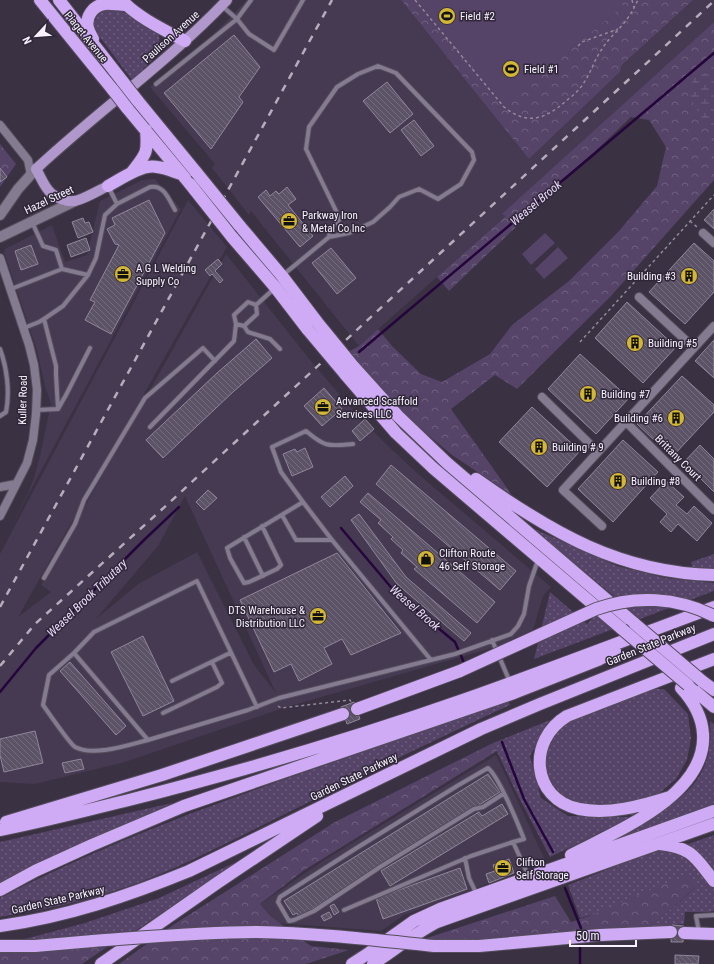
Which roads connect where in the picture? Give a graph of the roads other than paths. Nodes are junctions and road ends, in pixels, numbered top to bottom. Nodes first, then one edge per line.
1 (40, 0) edge
2 (59, 0) edge
3 (251, 0) edge
4 (303, 0) edge
5 (124, 3) edge
6 (224, 3) edge
7 (236, 19) junction
8 (185, 41) junction
9 (106, 61) junction
10 (156, 84) dead end
11 (126, 86) junction
12 (0, 125) edge
13 (146, 130) junction
14 (34, 172) junction
15 (132, 172) junction
16 (186, 179) junction
17 (108, 186) junction
18 (75, 201) junction
19 (117, 204) junction
20 (175, 210) dead end
21 (0, 215) edge
22 (32, 221) junction
23 (703, 233) dead end
24 (0, 237) edge
25 (330, 237) junction
26 (714, 243) edge
27 (0, 258) edge
28 (62, 269) junction
29 (88, 275) junction
30 (282, 276) junction
31 (275, 287) junction
32 (11, 289) junction
33 (639, 297) dead end
34 (256, 305) junction
35 (44, 319) junction
36 (236, 324) junction
37 (244, 326) junction
38 (714, 326) edge
39 (24, 328) junction
40 (90, 348) dead end
41 (694, 348) junction
42 (0, 349) edge
43 (280, 349) dead end
44 (215, 361) junction
45 (2, 362) edge
46 (349, 370) junction
47 (542, 397) dead end
48 (58, 409) junction
49 (36, 410) junction
50 (0, 416) edge
51 (626, 422) junction
52 (150, 427) dead end
53 (422, 440) junction
54 (353, 444) dead end
55 (598, 452) junction
56 (16, 484) junction
57 (0, 487) edge
58 (303, 502) junction
59 (714, 510) edge
60 (282, 515) junction
61 (0, 516) edge
62 (262, 526) junction
63 (602, 526) dead end
64 (244, 537) junction
65 (332, 540) junction
66 (539, 558) junction
67 (714, 575) edge
68 (263, 576) junction
69 (44, 578) dead end
70 (714, 607) edge
71 (714, 616) edge
72 (671, 623) junction
73 (714, 634) edge
74 (492, 640) junction
75 (74, 653) junction
76 (230, 653) junction
77 (714, 658) edge
78 (431, 660) junction
79 (212, 662) junction
80 (172, 681) dead end
81 (511, 683) junction
82 (684, 687) junction
83 (710, 687) edge
84 (354, 706) road end
85 (257, 707) junction
86 (714, 707) edge
87 (163, 713) dead end
88 (343, 714) dead end
89 (148, 740) junction
90 (349, 794) junction
91 (503, 794) junction
92 (670, 797) junction
93 (714, 811) edge
94 (0, 824) edge
95 (714, 824) edge
96 (0, 830) edge
97 (513, 842) junction
98 (657, 844) junction
99 (465, 858) junction
100 (532, 876) junction
101 (714, 881) edge
102 (0, 890) edge
103 (477, 896) junction
104 (344, 910) dead end
105 (714, 915) edge
106 (0, 926) edge
107 (671, 932) dead end
108 (684, 933) dead end
109 (700, 933) junction
110 (714, 934) edge
111 (0, 946) edge
112 (388, 954) junction
113 (101, 964) edge
114 (352, 964) edge
115 (373, 964) edge
116 (378, 964) edge

1 - 13 highway, Piaget Avenue, bridge
2 - 9 highway, Piaget Avenue
3 - 7 lane
4 - 7 lane
5 - 8 highway
5 - 9 highway
6 - 7 lane
6 - 8 main road, Paulison Avenue
7 - 10 lane
8 - 11 main road, Paulison Avenue
9 - 11 highway, Piaget Avenue
11 - 14 main road, Paulison Avenue
11 - 30 highway, Piaget Avenue, bridge
12 - 14 street
13 - 15 highway
13 - 16 highway, Piaget Avenue
14 - 18 main road
14 - 21 street
15 - 16 highway
15 - 17 highway
16 - 31 highway, Piaget Avenue, bridge
17 - 18 main road, Hazel Street
17 - 19 lane
18 - 22 street, Hazel Street
19 - 20 lane
19 - 29 lane
22 - 24 street, Hazel Street
22 - 28 lane
23 - 26 street
25 - 25 lane
25 - 30 lane
27 - 32 street, Kuller Road
28 - 29 lane
28 - 32 lane
29 - 35 lane
30 - 46 highway, Piaget Avenue, bridge
31 - 34 lane
31 - 46 highway, Piaget Avenue, bridge
32 - 39 street, Kuller Road
33 - 41 street
34 - 36 lane
34 - 37 lane
35 - 39 lane
35 - 48 lane
36 - 37 lane
36 - 44 lane
37 - 43 lane
38 - 41 street
39 - 49 street, Kuller Road
40 - 48 lane
41 - 51 street
42 - 45 lane
44 - 52 lane
44 - 69 lane
45 - 50 lane
46 - 53 highway
46 - 66 highway
47 - 55 street
48 - 49 lane
49 - 56 street, Kuller Road
51 - 55 street
51 - 59 street, Brittany Court
53 - 67 highway
53 - 83 highway, bridge
54 - 58 lane
55 - 63 street
56 - 57 street
56 - 61 street, Kuller Road
58 - 60 lane
58 - 65 lane
60 - 62 lane
60 - 65 lane
62 - 64 lane
62 - 68 lane
64 - 68 lane
64 - 68 lane
65 - 78 lane
66 - 74 lane
66 - 82 highway, bridge
70 - 72 highway, Garden State Parkway
71 - 84 highway, bridge
72 - 81 highway, Garden State Parkway
72 - 102 highway
73 - 90 highway, Garden State Parkway
74 - 78 lane
74 - 81 lane
75 - 76 lane
75 - 89 lane
75 - 89 lane
76 - 79 lane
76 - 85 lane
77 - 92 highway
78 - 85 lane
79 - 80 lane
79 - 87 lane
81 - 96 highway, Garden State Parkway
82 - 86 highway
82 - 92 highway
85 - 89 lane
88 - 94 highway
90 - 106 highway, Garden State Parkway
90 - 113 highway
91 - 91 lane
91 - 97 lane
92 - 100 highway
93 - 100 highway
95 - 98 highway
97 - 99 lane
97 - 100 lane
98 - 101 highway
98 - 112 highway
99 - 103 lane
99 - 104 lane
100 - 103 highway
103 - 114 highway
105 - 109 lane
107 - 111 highway, bridge
108 - 109 highway
109 - 110 highway
112 - 115 highway
112 - 116 highway

